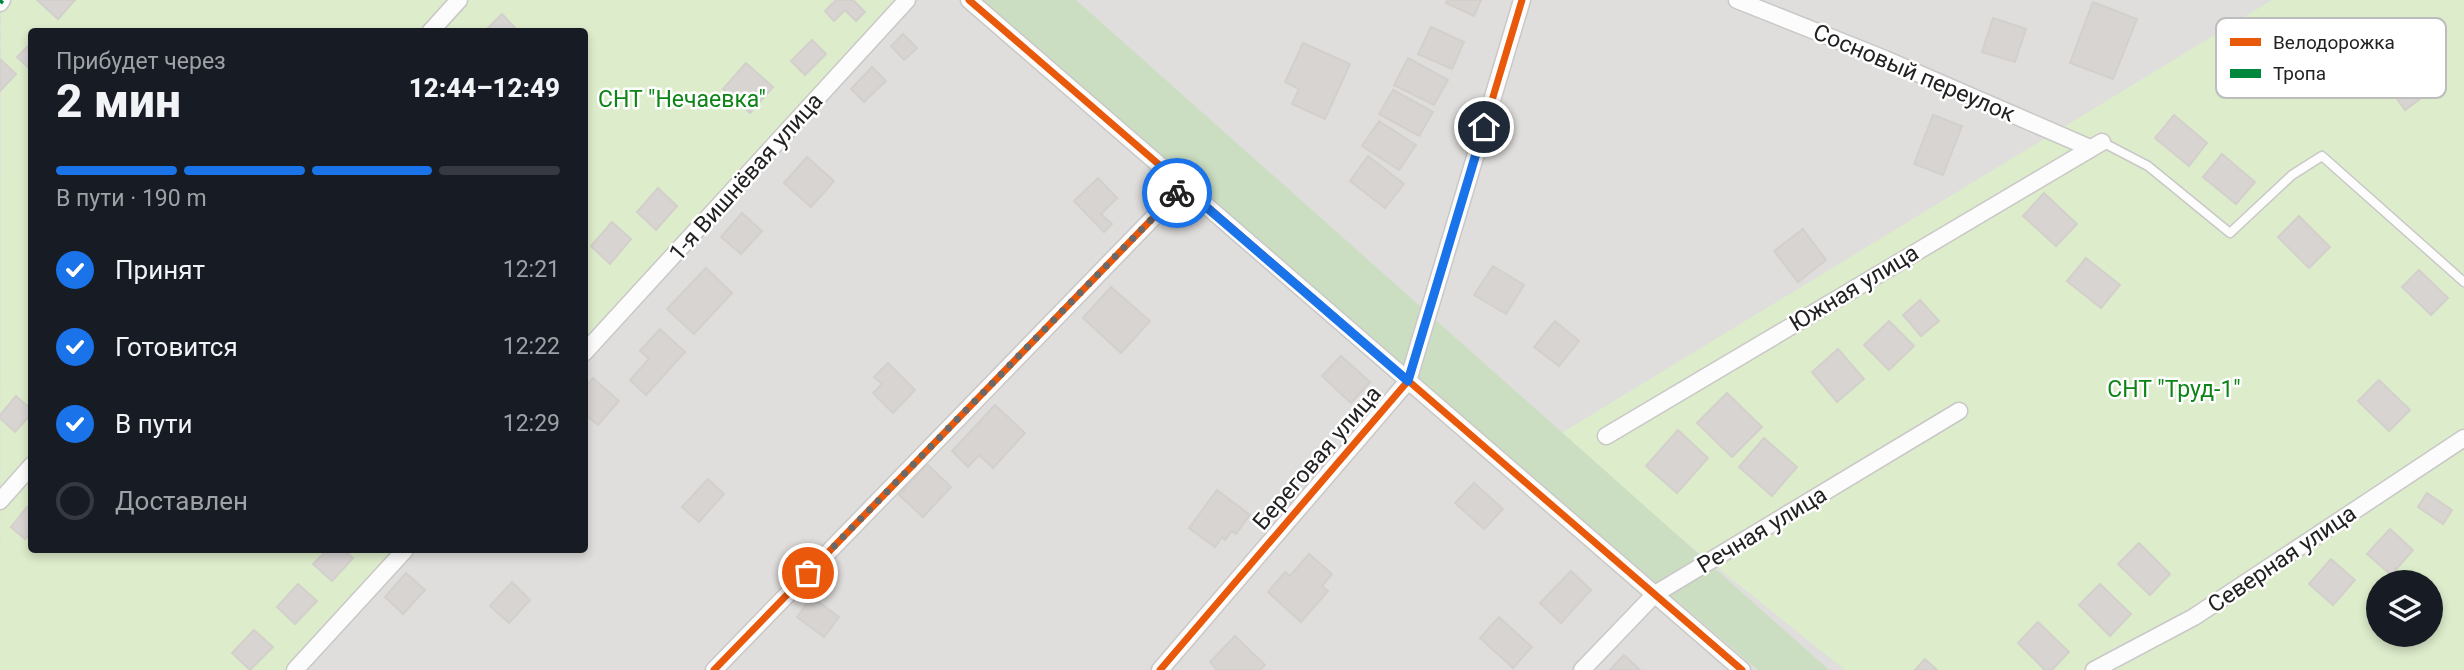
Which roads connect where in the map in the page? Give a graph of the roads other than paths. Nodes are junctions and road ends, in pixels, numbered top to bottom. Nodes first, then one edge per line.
1 (459, 0) edge
2 (907, 0) edge
3 (969, 0) edge
4 (1522, 0) edge
5 (1737, 0) edge
6 (434, 28) edge
7 (2096, 145) junction
8 (1183, 187) junction
9 (2464, 282) edge
10 (588, 349) edge
11 (1408, 381) junction
12 (1959, 411) dead end
13 (1606, 436) dead end
14 (2464, 438) edge
15 (28, 470) edge
16 (0, 501) edge
17 (402, 553) edge
18 (1655, 594) junction
19 (295, 670) edge
20 (714, 670) edge
21 (1160, 670) edge
22 (1582, 670) edge
23 (1742, 670) edge
24 (2094, 670) edge

1 - 6 street
2 - 10 street, 1-я Вишнёвая улица
3 - 8 street
4 - 11 street, Береговая улица
5 - 7 street, Сосновый переулок
7 - 9 lane
7 - 13 street, Южная улица
8 - 11 street
8 - 20 street
11 - 18 street
11 - 21 street, Береговая улица
12 - 18 street, Речная улица
14 - 24 street, Северная улица
15 - 16 street
17 - 19 street
18 - 22 street, Речная улица
18 - 23 street

